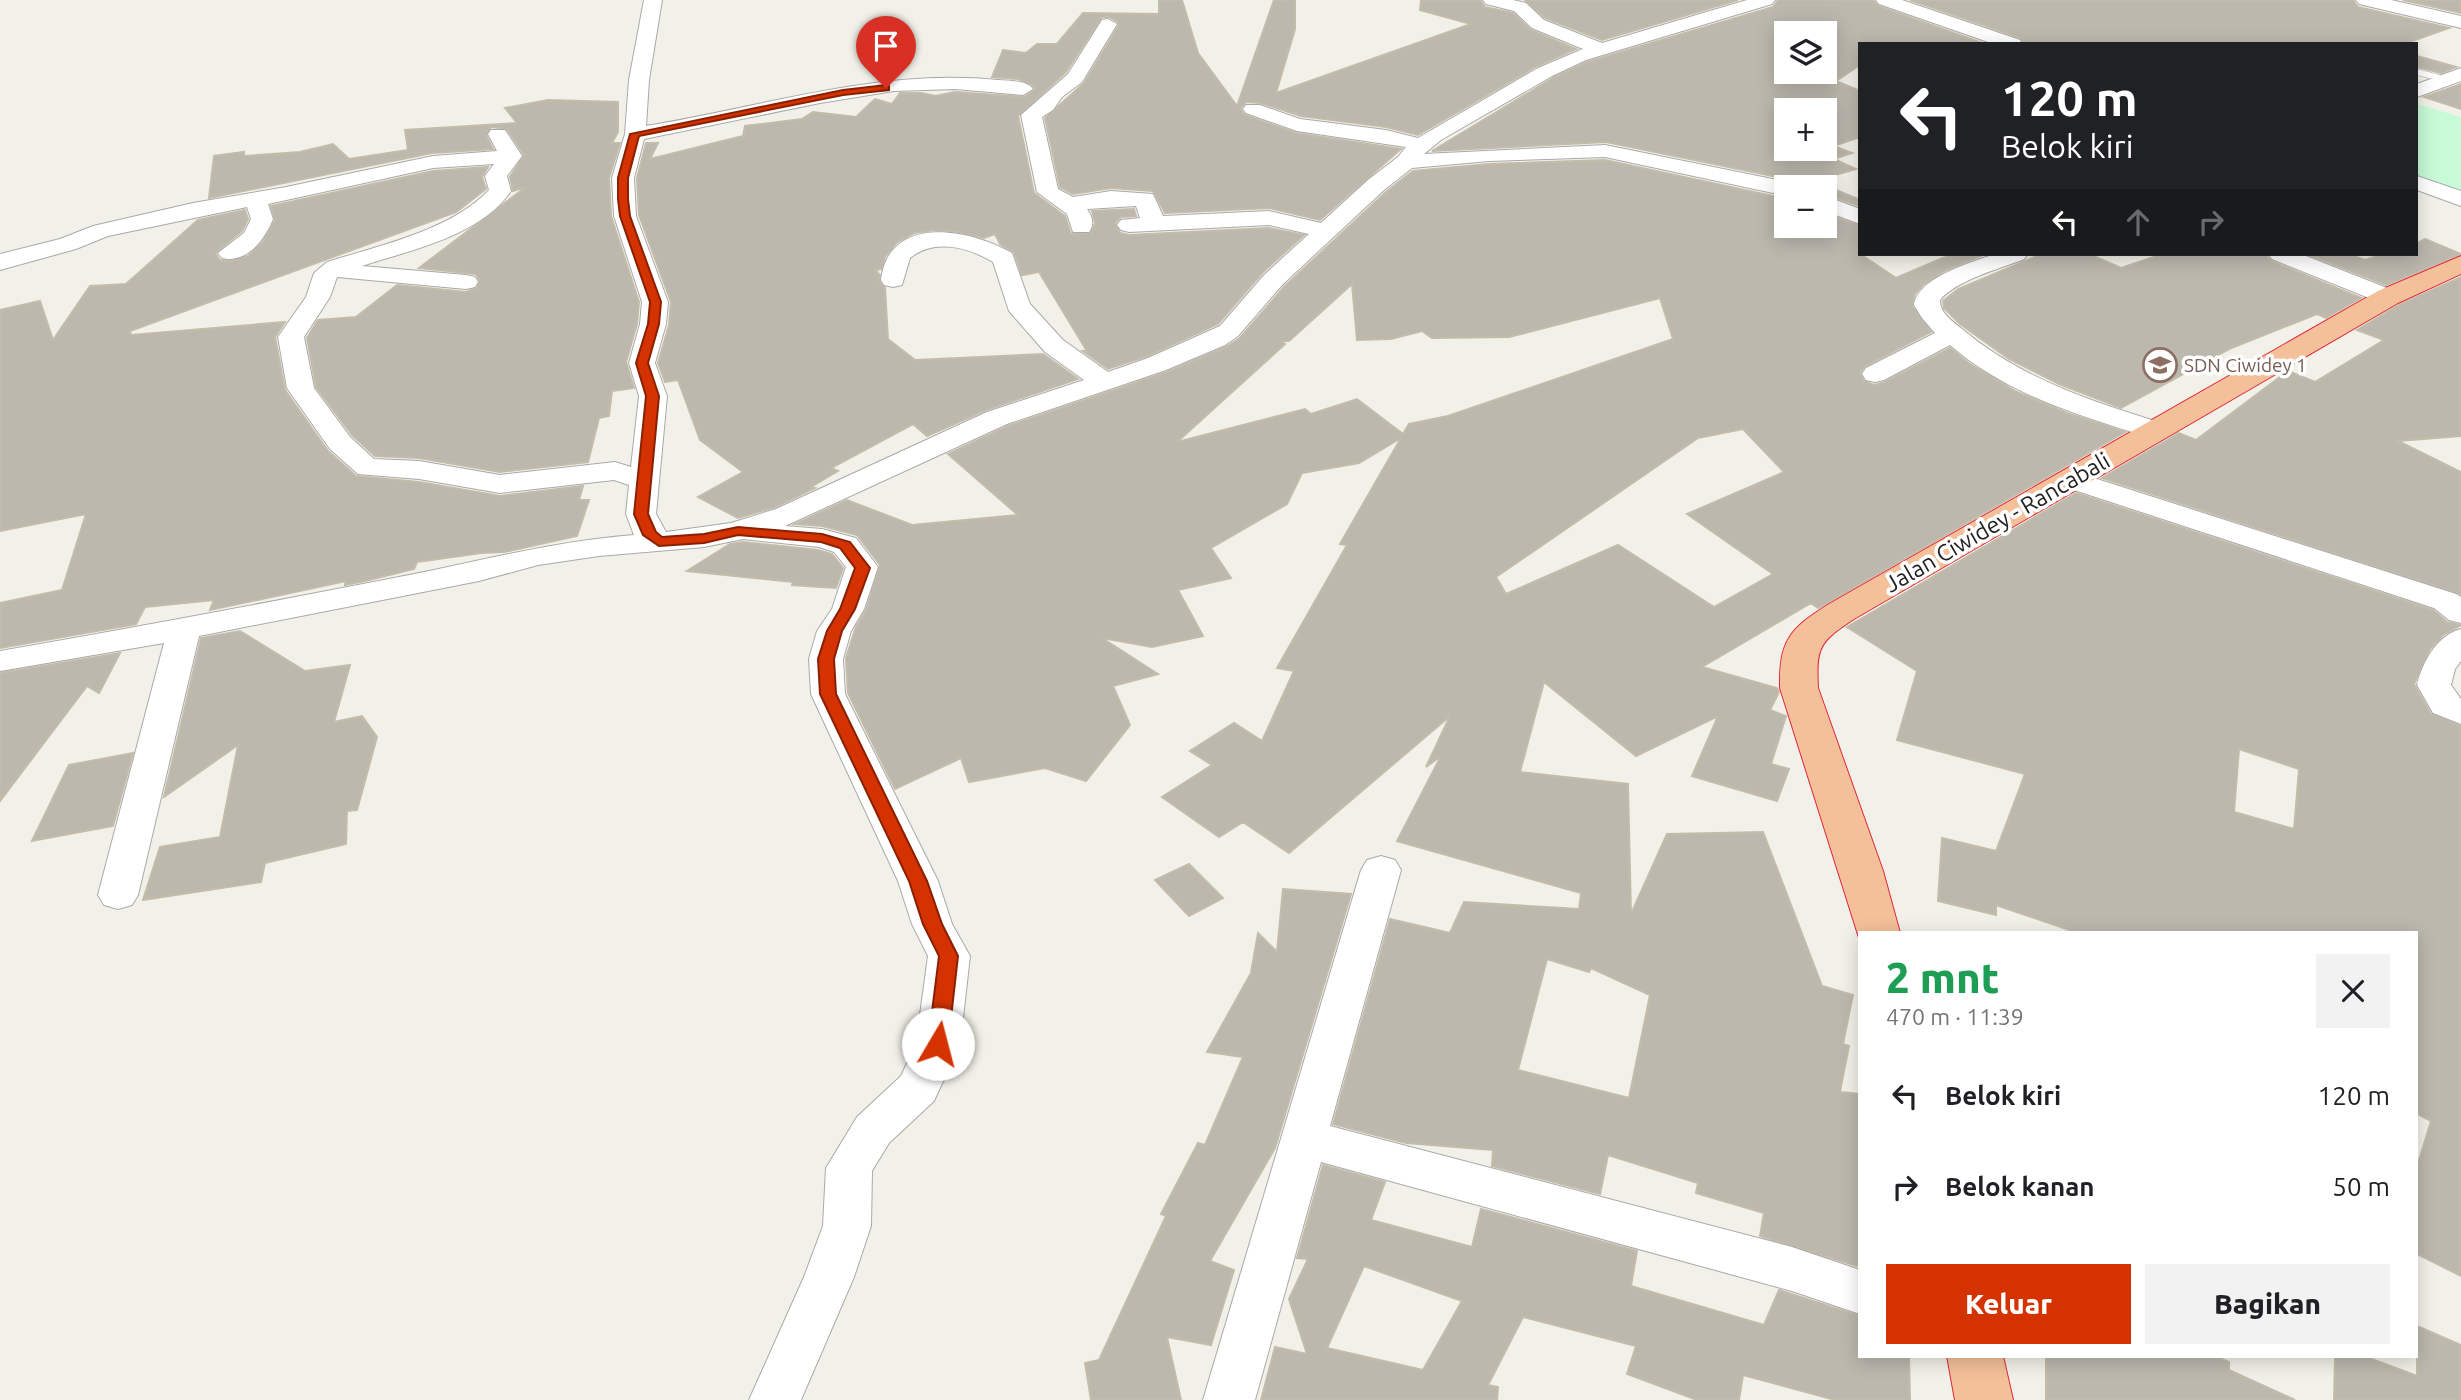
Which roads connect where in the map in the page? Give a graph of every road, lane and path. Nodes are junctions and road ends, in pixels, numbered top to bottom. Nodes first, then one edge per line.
1 (653, 0) edge
2 (1492, 0) edge
3 (1766, 0) edge
4 (1885, 0) edge
5 (2366, 0) edge
6 (2461, 22) edge
7 (1108, 24) dead end
8 (2007, 42) edge
9 (1600, 48) junction
10 (2418, 72) edge
11 (2454, 77) edge
12 (1023, 89) dead end
13 (2418, 91) edge
14 (1253, 109) dead end
15 (635, 134) junction
16 (1414, 154) junction
17 (2418, 183) edge
18 (1774, 186) edge
19 (2461, 199) edge
20 (256, 200) junction
21 (1068, 205) junction
22 (1837, 208) edge
23 (1858, 216) edge
24 (1154, 224) junction
25 (1129, 225) dead end
26 (1081, 227) dead end
27 (1315, 229) junction
28 (230, 253) dead end
29 (2010, 256) edge
30 (2285, 256) edge
31 (0, 263) edge
32 (2459, 266) edge
33 (326, 273) junction
34 (892, 280) dead end
35 (466, 282) dead end
36 (2388, 297) junction
37 (1952, 334) junction
38 (1875, 374) dead end
39 (1104, 383) junction
40 (2155, 430) junction
41 (645, 480) junction
42 (2072, 480) junction
43 (738, 531) junction
44 (659, 542) junction
45 (2461, 613) edge
46 (184, 629) junction
47 (2461, 639) edge
48 (0, 661) edge
49 (2461, 713) edge
50 (1381, 870) dead end
51 (118, 895) dead end
52 (1877, 931) edge
53 (1303, 1138) junction
54 (1858, 1291) edge
55 (1975, 1358) edge
56 (775, 1400) edge
57 (1229, 1400) edge
58 (1984, 1400) edge

1 - 15 street
2 - 9 street
3 - 9 street
4 - 8 street
5 - 6 street
7 - 21 street
9 - 16 street
10 - 11 lane
11 - 13 street
12 - 15 street
14 - 16 street
15 - 41 street
16 - 18 street
16 - 27 street
17 - 19 street
20 - 28 street
20 - 31 street
20 - 33 street
21 - 24 street
21 - 26 street
22 - 23 street
24 - 25 street
24 - 27 street
27 - 39 street
29 - 37 street
30 - 36 street
32 - 36 highway, Jalan Ciwidey - Rancabali
33 - 35 street
33 - 41 street
34 - 39 street
36 - 40 highway, Jalan Ciwidey - Rancabali
37 - 38 street
37 - 40 street
39 - 43 street
40 - 42 highway, Jalan Ciwidey - Rancabali
41 - 44 street
42 - 45 street
42 - 52 highway, Jalan Ciwidey - Rancabali
43 - 44 street
43 - 56 street
44 - 46 street
46 - 48 street
46 - 51 street
47 - 49 street
50 - 53 street
53 - 54 street
53 - 57 street
55 - 58 highway

